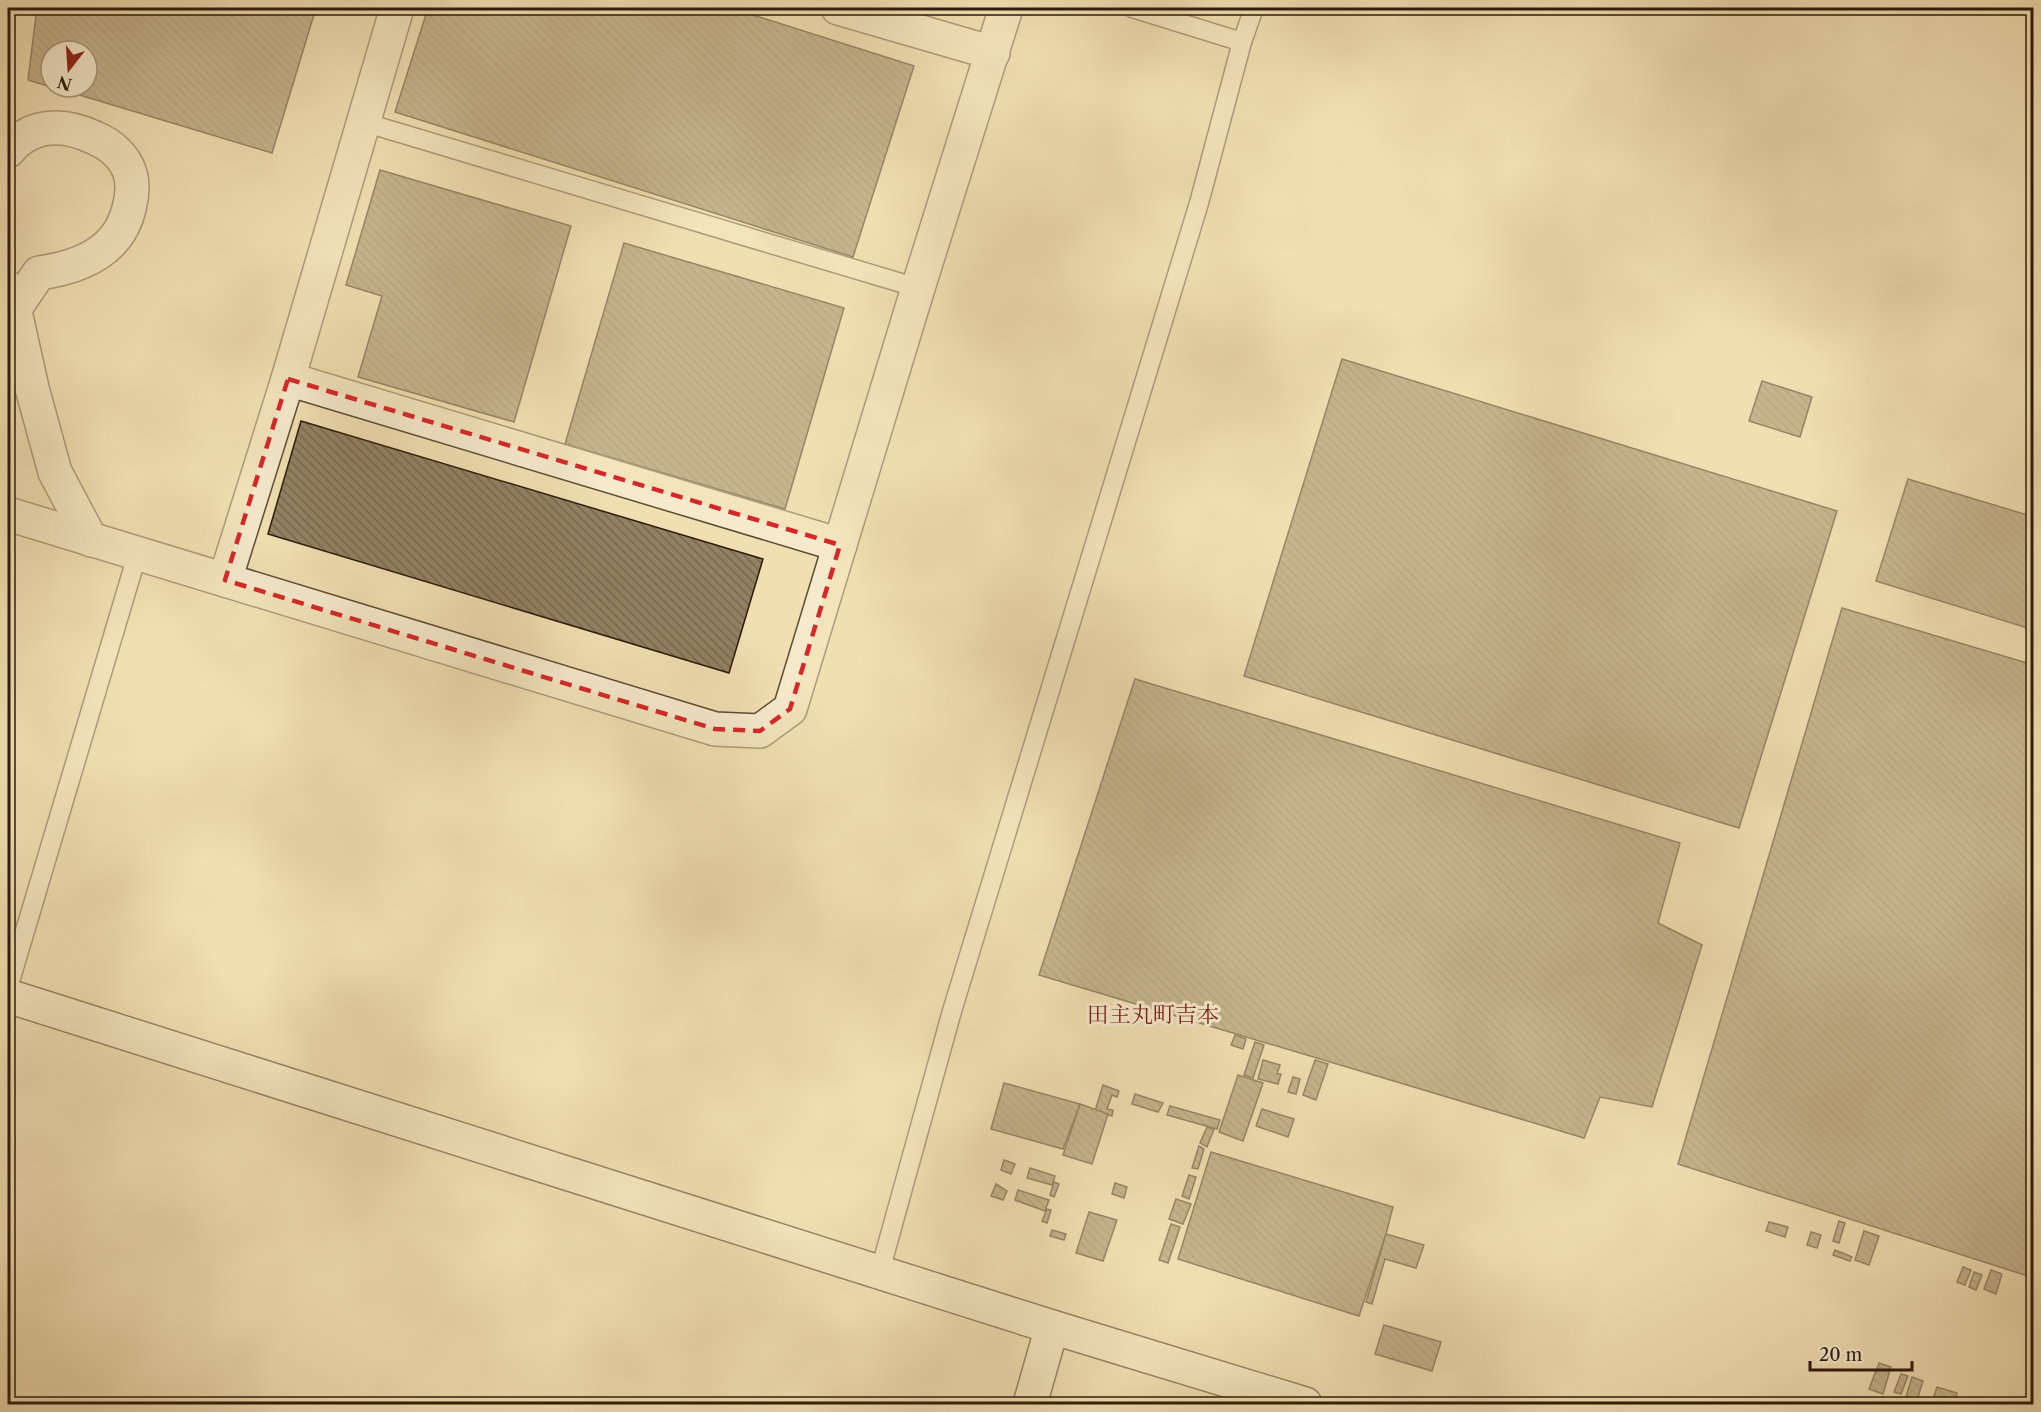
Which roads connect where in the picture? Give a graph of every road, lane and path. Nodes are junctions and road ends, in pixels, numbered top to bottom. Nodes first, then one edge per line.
1 (397, 8) edge
2 (838, 8) edge
3 (1006, 8) edge
4 (1132, 8) edge
5 (1254, 8) edge
6 (1242, 42) junction
7 (993, 53) junction
8 (363, 122) junction
9 (8, 151) edge
10 (918, 288) junction
11 (11, 295) edge
12 (288, 380) junction
13 (8, 514) edge
14 (91, 540) junction
15 (840, 545) junction
16 (138, 552) junction
17 (225, 580) junction
18 (8, 987) edge
19 (8, 996) edge
20 (880, 1271) junction
21 (1052, 1327) junction
22 (1030, 1404) edge
23 (1305, 1404) edge

1 - 8 street
2 - 7 street
3 - 7 street
4 - 6 lane
5 - 6 lane
6 - 20 lane
7 - 10 street
8 - 10 lane
8 - 12 street
9 - 11 street
10 - 15 street
11 - 14 street
12 - 15 street
12 - 17 street
13 - 14 street
14 - 16 street
15 - 17 street
16 - 17 street
16 - 18 lane
19 - 20 street
20 - 21 street
21 - 22 street
21 - 23 street

